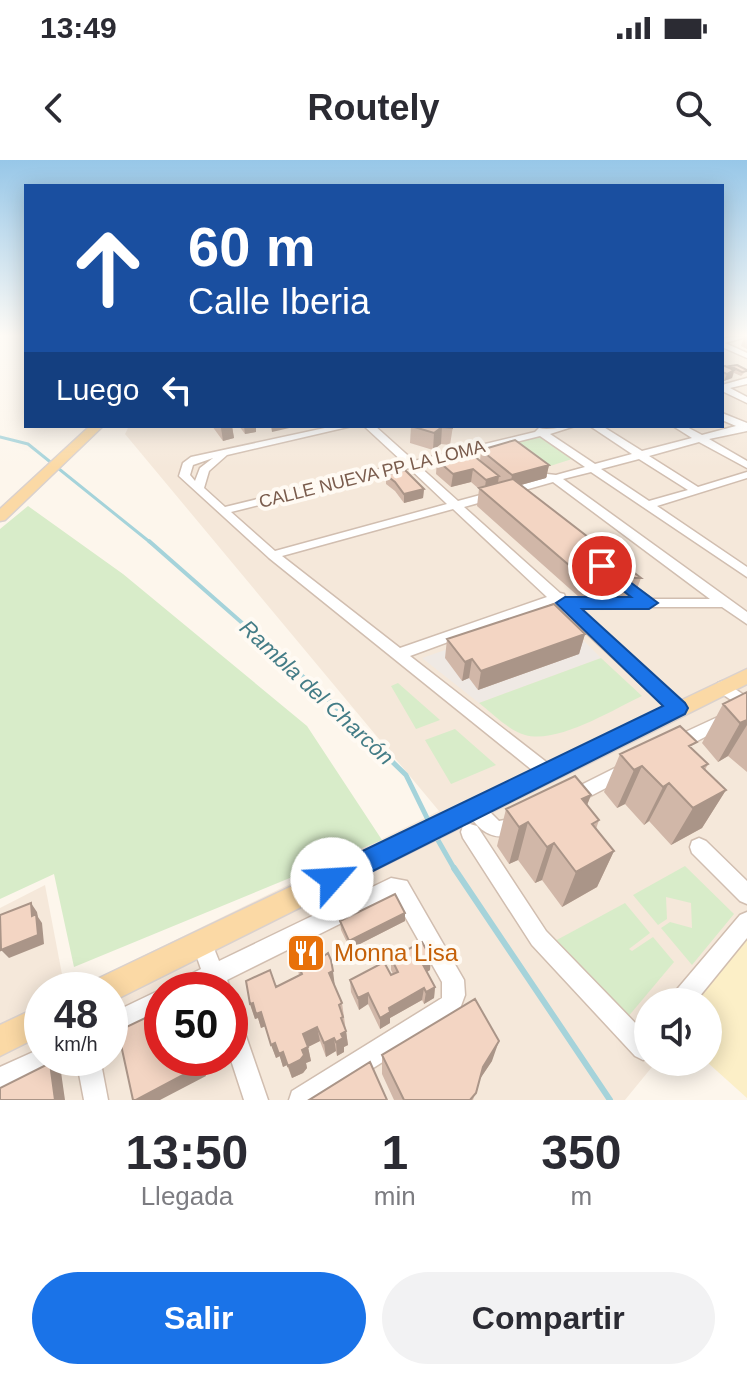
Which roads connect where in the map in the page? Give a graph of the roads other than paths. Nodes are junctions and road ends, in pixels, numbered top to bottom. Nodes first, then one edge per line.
1 (747, 381) edge
2 (724, 387) edge
3 (724, 389) edge
4 (747, 400) edge
5 (724, 417) edge
6 (746, 427) edge
7 (95, 428) edge
8 (338, 428) edge
9 (371, 428) edge
10 (598, 428) edge
11 (682, 428) edge
12 (537, 430) edge
13 (701, 439) junction
14 (506, 442) junction
15 (519, 451) edge
16 (230, 452) junction
17 (462, 452) junction
18 (641, 456) junction
19 (474, 462) edge
20 (411, 465) junction
21 (747, 465) edge
22 (593, 470) junction
23 (543, 471) edge
24 (747, 475) edge
25 (556, 480) junction
26 (497, 483) edge
27 (198, 490) junction
28 (697, 491) junction
29 (509, 493) junction
30 (520, 502) edge
31 (649, 505) junction
32 (455, 506) junction
33 (222, 511) junction
34 (0, 517) edge
35 (273, 555) junction
36 (747, 573) edge
37 (614, 575) edge
38 (562, 600) junction
39 (649, 603) junction
40 (726, 603) junction
41 (747, 619) edge
42 (399, 654) junction
43 (747, 676) edge
44 (723, 687) junction
45 (746, 702) edge
46 (677, 708) junction
47 (720, 722) dead end
48 (548, 773) junction
49 (467, 820) junction
50 (699, 847) dead end
51 (747, 894) edge
52 (747, 922) edge
53 (202, 943) junction
54 (213, 972) edge
55 (235, 972) edge
56 (128, 979) edge
57 (693, 988) edge
58 (24, 1029) edge
59 (634, 1033) edge
60 (0, 1041) edge
61 (24, 1068) edge
62 (91, 1076) edge
63 (248, 1076) edge
64 (0, 1080) edge
65 (96, 1100) edge
66 (256, 1100) edge
67 (301, 1100) edge

1 - 2 street
3 - 4 street
5 - 6 street
6 - 13 street
7 - 34 main road
8 - 16 street
9 - 20 street
10 - 18 street
11 - 13 street
12 - 14 street, CALLE NUEVA PP LA LOMA
12 - 22 street
13 - 18 street
13 - 21 street
14 - 15 street
14 - 17 street, CALLE NUEVA PP LA LOMA
16 - 27 street
16 - 27 street
17 - 19 street
17 - 20 street, CALLE NUEVA PP LA LOMA
18 - 22 street
18 - 28 street
20 - 32 street
20 - 33 street, CALLE NUEVA PP LA LOMA
22 - 25 street
22 - 31 street
23 - 25 street
24 - 28 street
25 - 29 street
25 - 40 street
26 - 29 street
27 - 33 street
28 - 31 street
29 - 30 street
29 - 32 street
31 - 36 street
32 - 35 street
32 - 38 street
33 - 35 street
35 - 42 street
37 - 39 street
38 - 39 street
38 - 42 street
38 - 46 street
39 - 40 street
40 - 41 street
42 - 48 street
43 - 44 main road
44 - 45 street
44 - 46 main road
46 - 48 main road
47 - 49 street
48 - 49 main road
49 - 53 main road
49 - 59 street
50 - 51 street
52 - 57 street
53 - 54 street
53 - 56 main road
55 - 67 street
58 - 60 main road
61 - 64 street
62 - 65 street
63 - 66 street

